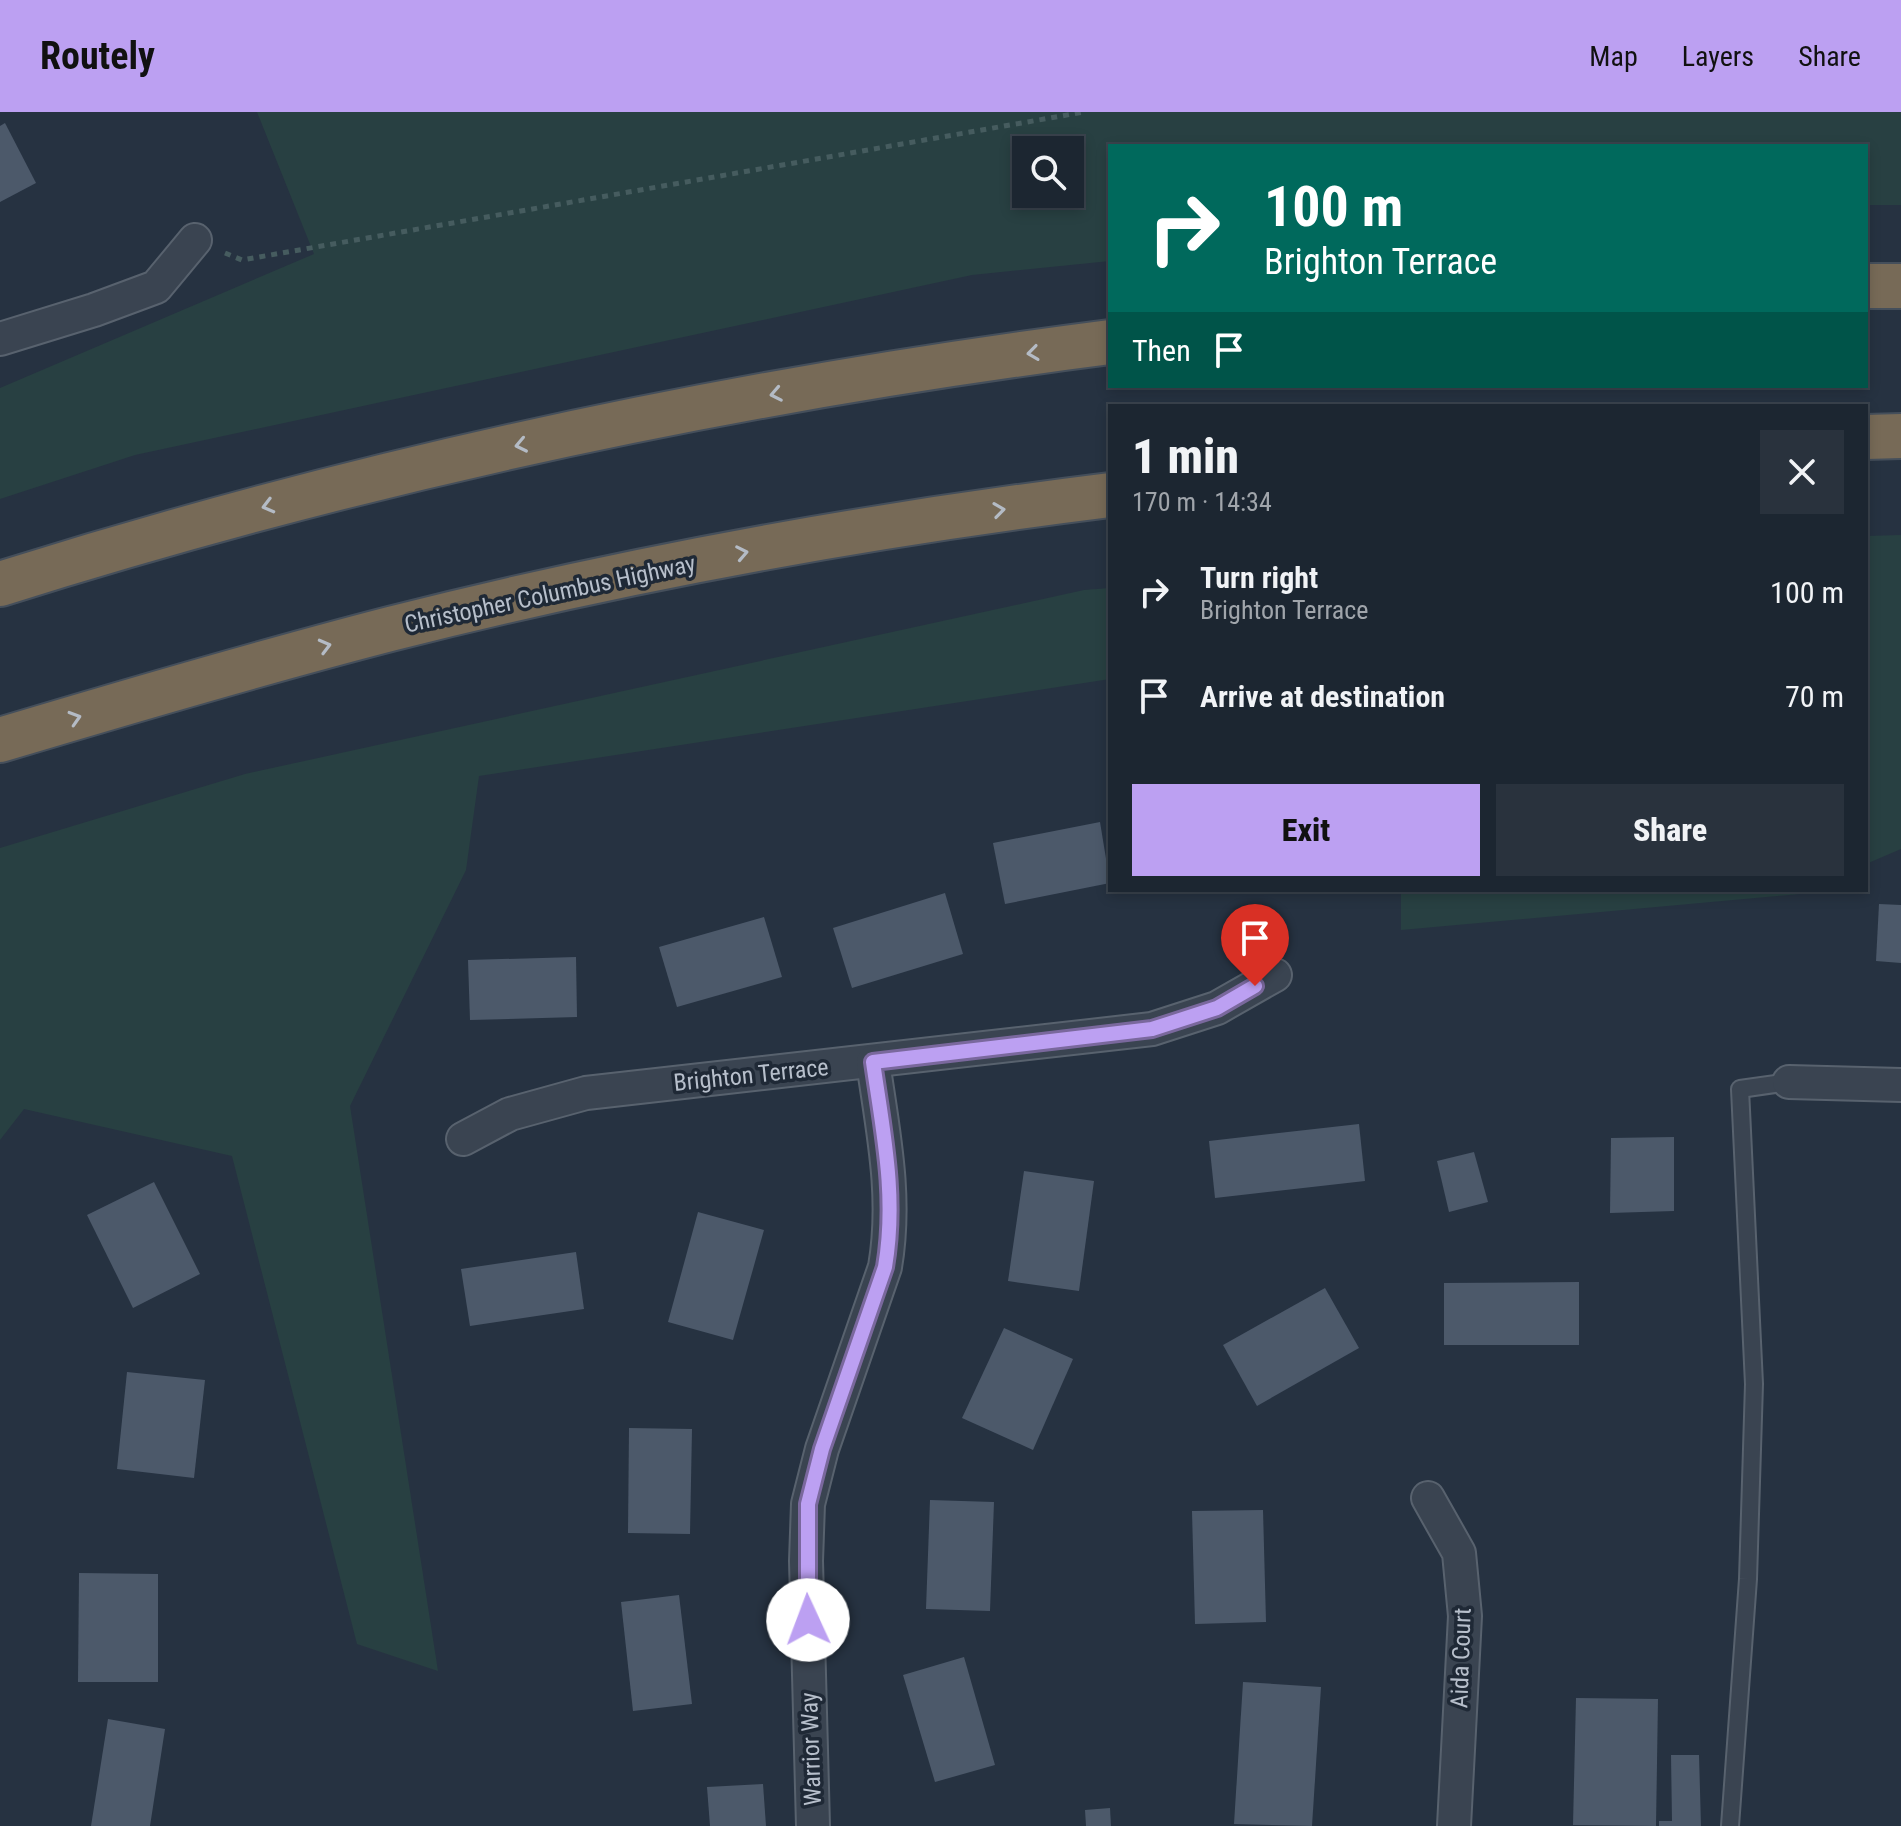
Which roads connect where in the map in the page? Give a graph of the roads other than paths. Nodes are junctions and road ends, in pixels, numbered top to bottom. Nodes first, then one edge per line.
1 (195, 240) road end
2 (1868, 286) edge
3 (1901, 286) edge
4 (0, 339) edge
5 (1108, 342) edge
6 (1901, 436) edge
7 (1868, 437) edge
8 (1108, 495) edge
9 (0, 584) edge
10 (0, 740) edge
11 (1275, 975) dead end
12 (873, 1062) junction
13 (1789, 1082) joint
14 (1901, 1085) edge
15 (463, 1139) dead end
16 (1428, 1498) dead end
17 (813, 1826) edge
18 (1454, 1826) edge
19 (1730, 1826) edge

1 - 4 street
2 - 3 highway
5 -> 9 highway
6 - 7 highway
10 -> 8 highway, Christopher Columbus Highway
11 - 12 street, Brighton Terrace
12 - 15 street, Brighton Terrace
12 - 17 street, Warrior Way
13 - 14 street
13 - 19 lane
16 - 18 street, Aida Court

